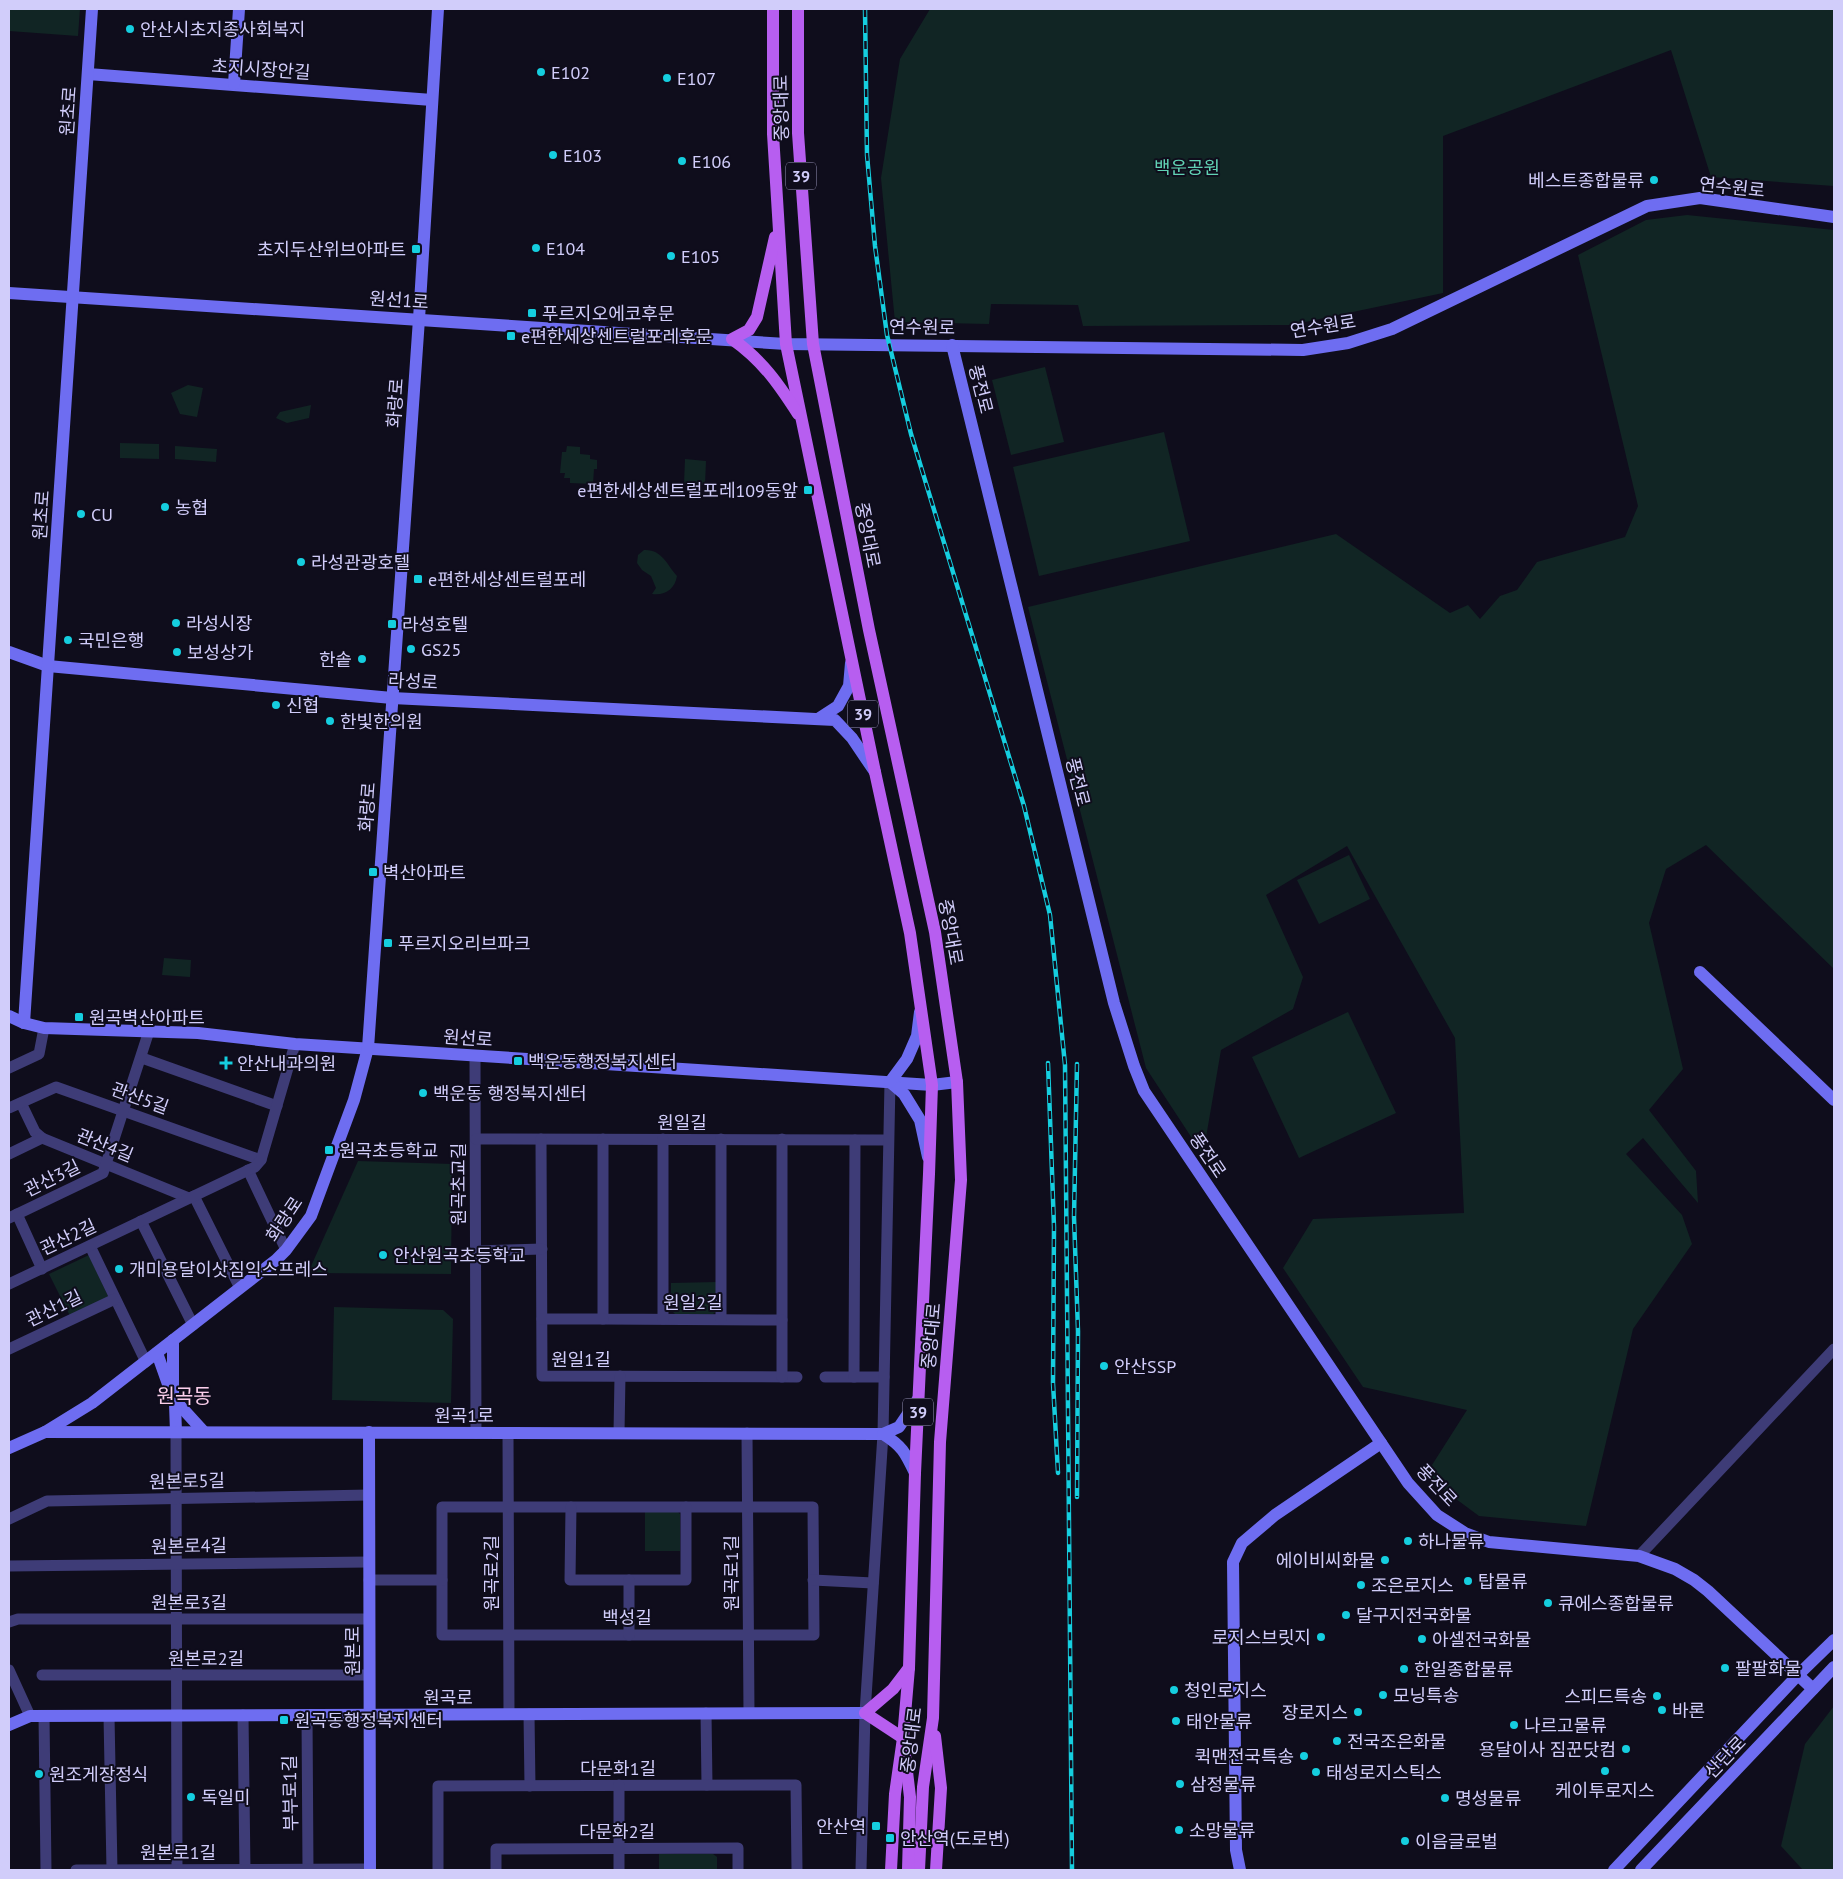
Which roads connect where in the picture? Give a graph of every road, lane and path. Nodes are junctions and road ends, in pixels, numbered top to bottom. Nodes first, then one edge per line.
1 (92, 9) edge
2 (239, 9) edge
3 (438, 9) edge
4 (773, 9) edge
5 (798, 9) edge
6 (88, 74) junction
7 (234, 84) junction
8 (432, 100) junction
9 (1834, 217) edge
10 (778, 220) junction
11 (9, 294) edge
12 (73, 298) junction
13 (419, 319) junction
14 (732, 339) junction
15 (786, 344) junction
16 (813, 344) junction
17 (952, 345) junction
18 (803, 422) junction
19 (9, 652) edge
20 (852, 657) junction
21 (48, 666) junction
22 (392, 698) junction
23 (818, 719) junction
24 (875, 772) junction
25 (1700, 972) dead end
26 (921, 1005) junction
27 (9, 1016) edge
28 (24, 1023) junction
29 (44, 1028) junction
30 (150, 1031) junction
31 (295, 1044) junction
32 (368, 1048) junction
33 (475, 1056) junction
34 (142, 1058) junction
35 (9, 1068) edge
36 (890, 1082) junction
37 (957, 1082) junction
38 (932, 1085) junction
39 (1834, 1100) edge
40 (21, 1103) junction
41 (277, 1106) junction
42 (9, 1108) edge
43 (124, 1111) junction
44 (42, 1138) junction
45 (476, 1139) junction
46 (541, 1139) junction
47 (603, 1139) junction
48 (663, 1139) junction
49 (721, 1139) junction
50 (782, 1139) junction
51 (855, 1140) junction
52 (888, 1140) junction
53 (9, 1154) edge
54 (261, 1160) junction
55 (929, 1163) junction
56 (106, 1165) junction
57 (248, 1170) junction
58 (192, 1197) junction
59 (13, 1216) edge
60 (141, 1221) junction
61 (90, 1246) junction
62 (542, 1249) junction
63 (286, 1250) junction
64 (475, 1251) junction
65 (42, 1268) junction
66 (9, 1284) edge
67 (240, 1288) junction
68 (115, 1299) junction
69 (542, 1319) junction
70 (603, 1319) junction
71 (663, 1319) junction
72 (721, 1320) junction
73 (782, 1320) junction
74 (193, 1325) junction
75 (173, 1340) junction
76 (9, 1349) edge
77 (1834, 1349) edge
78 (157, 1353) junction
79 (146, 1362) junction
80 (620, 1376) junction
81 (782, 1377) junction
82 (797, 1377) dead end
83 (825, 1377) dead end
84 (854, 1377) junction
85 (884, 1377) junction
86 (173, 1398) junction
87 (918, 1399) junction
88 (45, 1432) junction
89 (176, 1432) junction
90 (204, 1432) junction
91 (369, 1432) junction
92 (476, 1433) junction
93 (508, 1433) junction
94 (619, 1433) junction
95 (747, 1433) junction
96 (883, 1434) junction
97 (1381, 1443) junction
98 (9, 1448) edge
99 (915, 1473) junction
100 (369, 1495) junction
101 (176, 1499) junction
102 (508, 1507) junction
103 (570, 1507) junction
104 (686, 1507) junction
105 (748, 1507) junction
106 (10, 1516) edge
107 (1639, 1556) junction
108 (369, 1562) junction
109 (176, 1564) junction
110 (9, 1566) edge
111 (369, 1580) junction
112 (442, 1580) junction
113 (629, 1580) junction
114 (813, 1580) junction
115 (873, 1583) junction
116 (176, 1619) junction
117 (369, 1619) junction
118 (9, 1622) edge
119 (509, 1635) junction
120 (629, 1635) junction
121 (748, 1635) junction
122 (1834, 1640) edge
123 (909, 1668) junction
124 (1834, 1668) edge
125 (9, 1670) edge
126 (370, 1674) junction
127 (42, 1675) dead end
128 (1798, 1675) junction
129 (176, 1676) junction
130 (1813, 1689) junction
131 (706, 1713) junction
132 (749, 1713) junction
133 (865, 1713) junction
134 (369, 1714) junction
135 (509, 1714) junction
136 (529, 1714) junction
137 (176, 1715) junction
138 (243, 1715) junction
139 (307, 1715) junction
140 (30, 1716) junction
141 (44, 1716) junction
142 (109, 1716) junction
143 (934, 1718) junction
144 (9, 1725) edge
145 (903, 1738) junction
146 (619, 1785) junction
147 (707, 1785) junction
148 (530, 1786) junction
149 (619, 1848) junction
150 (46, 1870) edge
151 (76, 1870) edge
152 (112, 1870) edge
153 (177, 1870) edge
154 (244, 1870) edge
155 (308, 1870) edge
156 (370, 1870) edge
157 (438, 1870) edge
158 (496, 1870) edge
159 (619, 1870) edge
160 (738, 1870) edge
161 (797, 1870) edge
162 (861, 1870) edge
163 (891, 1870) edge
164 (908, 1870) edge
165 (919, 1870) edge
166 (936, 1870) edge
167 (1240, 1870) edge
168 (1614, 1870) edge
169 (1641, 1870) edge

1 - 6 street, 원초로
2 - 7 street
3 - 8 street, 화랑로
4 - 10 main road, 중앙대로 / 39
5 - 16 main road, 중앙대로 / 39
6 - 7 street, 초지시장안길
6 - 12 street, 원초로
7 - 8 street, 초지시장안길
8 - 13 street, 화랑로
9 - 17 street, 연수원로
10 - 14 main road
10 - 15 main road, 중앙대로 / 39
11 - 12 street, 원선1로
12 - 13 street, 원선1로
12 - 21 street, 원초로
13 - 14 street, 원선1로
13 - 22 street, 화랑로
14 - 15 street, 원선1로
14 - 18 main road
15 - 16 street, 연수원로
15 - 18 main road, 39
16 - 17 street, 연수원로
16 - 37 main road, 중앙대로 / 39
17 - 97 street, 풍전로
18 - 20 main road, 39
19 - 21 street, 라성로
20 - 23 street
20 - 24 main road, 39
21 - 22 street, 라성로
21 - 28 street, 원초로
22 - 23 street, 라성로
22 - 32 street, 화랑로
23 - 24 street, 라성로
24 - 26 main road, 39
25 - 39 street
26 - 36 street
26 - 38 main road, 39
27 - 28 street, 원선로
28 - 29 street, 원선로
29 - 30 street, 원선로
29 - 35 street
30 - 31 street, 원선로
30 - 34 street
31 - 32 street, 원선로
31 - 41 street
32 - 33 street, 원선로
32 - 63 street, 화랑로
33 - 36 street, 원선로
33 - 45 street, 원곡초교길
34 - 41 street
34 - 43 street
36 - 38 street, 원선로
36 - 52 street
36 - 55 street
37 - 38 street, 원선로
37 - 143 main road, 중앙대로 / 39
38 - 55 main road, 39
40 - 42 street, 관산5길
40 - 43 street, 관산5길
40 - 44 street
41 - 54 street
43 - 54 street, 관산5길
43 - 56 street
44 - 53 street
44 - 56 street, 관산4길
45 - 46 street, 원일길
45 - 64 street, 원곡초교길
46 - 47 street, 원일길
46 - 62 street, 원일1길
47 - 48 street, 원일길
47 - 70 street
48 - 49 street, 원일길
48 - 71 street
49 - 50 street, 원일길
49 - 72 street
50 - 51 street, 원일길
50 - 73 street
51 - 52 street, 원일길
51 - 84 street
52 - 85 street
54 - 57 street, 관산2길
55 - 87 main road, 39
56 - 58 street, 관산4길
56 - 59 street, 관산3길
57 - 58 street, 관산2길
57 - 63 street
58 - 60 street, 관산2길
58 - 67 street
59 - 65 street
60 - 61 street, 관산2길
60 - 74 street
61 - 65 street, 관산2길
61 - 68 street
62 - 64 street
62 - 69 street, 원일1길
63 - 67 street, 화랑로
64 - 92 street, 원곡초교길
65 - 66 street, 관산2길
67 - 74 street, 화랑로
68 - 76 street, 관산1길
68 - 79 street
69 - 70 street, 원일2길
69 - 80 street, 원일1길
70 - 71 street, 원일2길
71 - 72 street, 원일2길
72 - 73 street, 원일2길
73 - 81 street
74 - 75 street, 화랑로
75 - 78 street, 화랑로
75 - 86 street
77 - 107 street
78 - 79 street, 화랑로
78 - 86 street
79 - 88 street, 화랑로
80 - 81 street, 원일1길
80 - 94 street
81 - 82 street, 원일1길
83 - 84 street
84 - 85 street
85 - 96 street
86 - 89 street
86 - 90 street
87 - 96 street
87 - 99 main road, 39
88 - 89 street, 원곡1로
88 - 98 street, 화랑로
89 - 90 street, 원곡1로
89 - 101 street
90 - 91 street, 원곡1로
91 - 92 street, 원곡1로
91 - 100 street, 원본로
92 - 93 street, 원곡1로
93 - 94 street, 원곡1로
93 - 102 street, 원곡로2길
94 - 95 street, 원곡1로
95 - 96 street, 원곡1로
95 - 105 street, 원곡로1길
96 - 99 street
96 - 115 street
97 - 107 street, 풍전로
97 - 167 street
99 - 123 main road, 39
100 - 101 street, 원본로5길
100 - 108 street, 원본로
101 - 106 street, 원본로5길
101 - 109 street
102 - 103 street, 백성길
102 - 112 street, 백성길
102 - 119 street, 원곡로2길
103 - 104 street, 백성길
103 - 113 street, 백성길
104 - 105 street, 백성길
104 - 113 street, 백성길
105 - 114 street, 백성길
105 - 121 street, 원곡로1길
107 - 128 street, 풍전로
108 - 109 street, 원본로4길
108 - 111 street, 원본로
109 - 110 street, 원본로4길
109 - 116 street
111 - 112 street
111 - 117 street, 원본로
112 - 119 street, 백성길
113 - 120 street
114 - 115 street
114 - 121 street, 백성길
115 - 133 street
116 - 117 street, 원본로3길
116 - 118 street, 원본로3길
116 - 129 street
117 - 126 street, 원본로
119 - 120 street, 백성길
119 - 135 street, 원곡로2길
120 - 121 street, 백성길
121 - 132 street, 원곡로1길
122 - 128 street
123 - 133 main road
123 - 145 main road, 39
124 - 130 street, 산단로
125 - 140 street
126 - 129 street, 원본로2길
126 - 134 street, 원본로
127 - 129 street, 원본로2길
128 - 130 street, 풍전로
128 - 168 street
129 - 137 street
130 - 169 street, 산단로
131 - 132 street, 원곡로
131 - 136 street, 원곡로
131 - 147 street
132 - 133 street, 원곡로
133 - 145 main road
133 - 162 street
134 - 135 street, 원곡로
134 - 139 street, 원곡로
134 - 156 street, 원본로
135 - 136 street, 원곡로
136 - 148 street
137 - 138 street, 원곡로
137 - 142 street, 원곡로
137 - 153 street
138 - 139 street, 원곡로
138 - 154 street
139 - 155 street, 부부로1길
140 - 141 street, 원곡로
140 - 144 street, 원곡로
141 - 142 street, 원곡로
141 - 150 street
142 - 152 street
143 - 165 main road, 중앙대로
143 - 166 main road, 39
145 - 163 main road, 39
145 - 164 main road
146 - 147 street, 다문화1길
146 - 148 street, 다문화1길
146 - 149 street
147 - 161 street, 다문화1길
148 - 157 street, 다문화1길
149 - 158 street, 다문화2길
149 - 159 street
149 - 160 street, 다문화2길
151 - 152 street, 원본로1길
152 - 153 street, 원본로1길
153 - 154 street, 원본로1길
154 - 155 street, 원본로1길
155 - 156 street, 원본로1길

